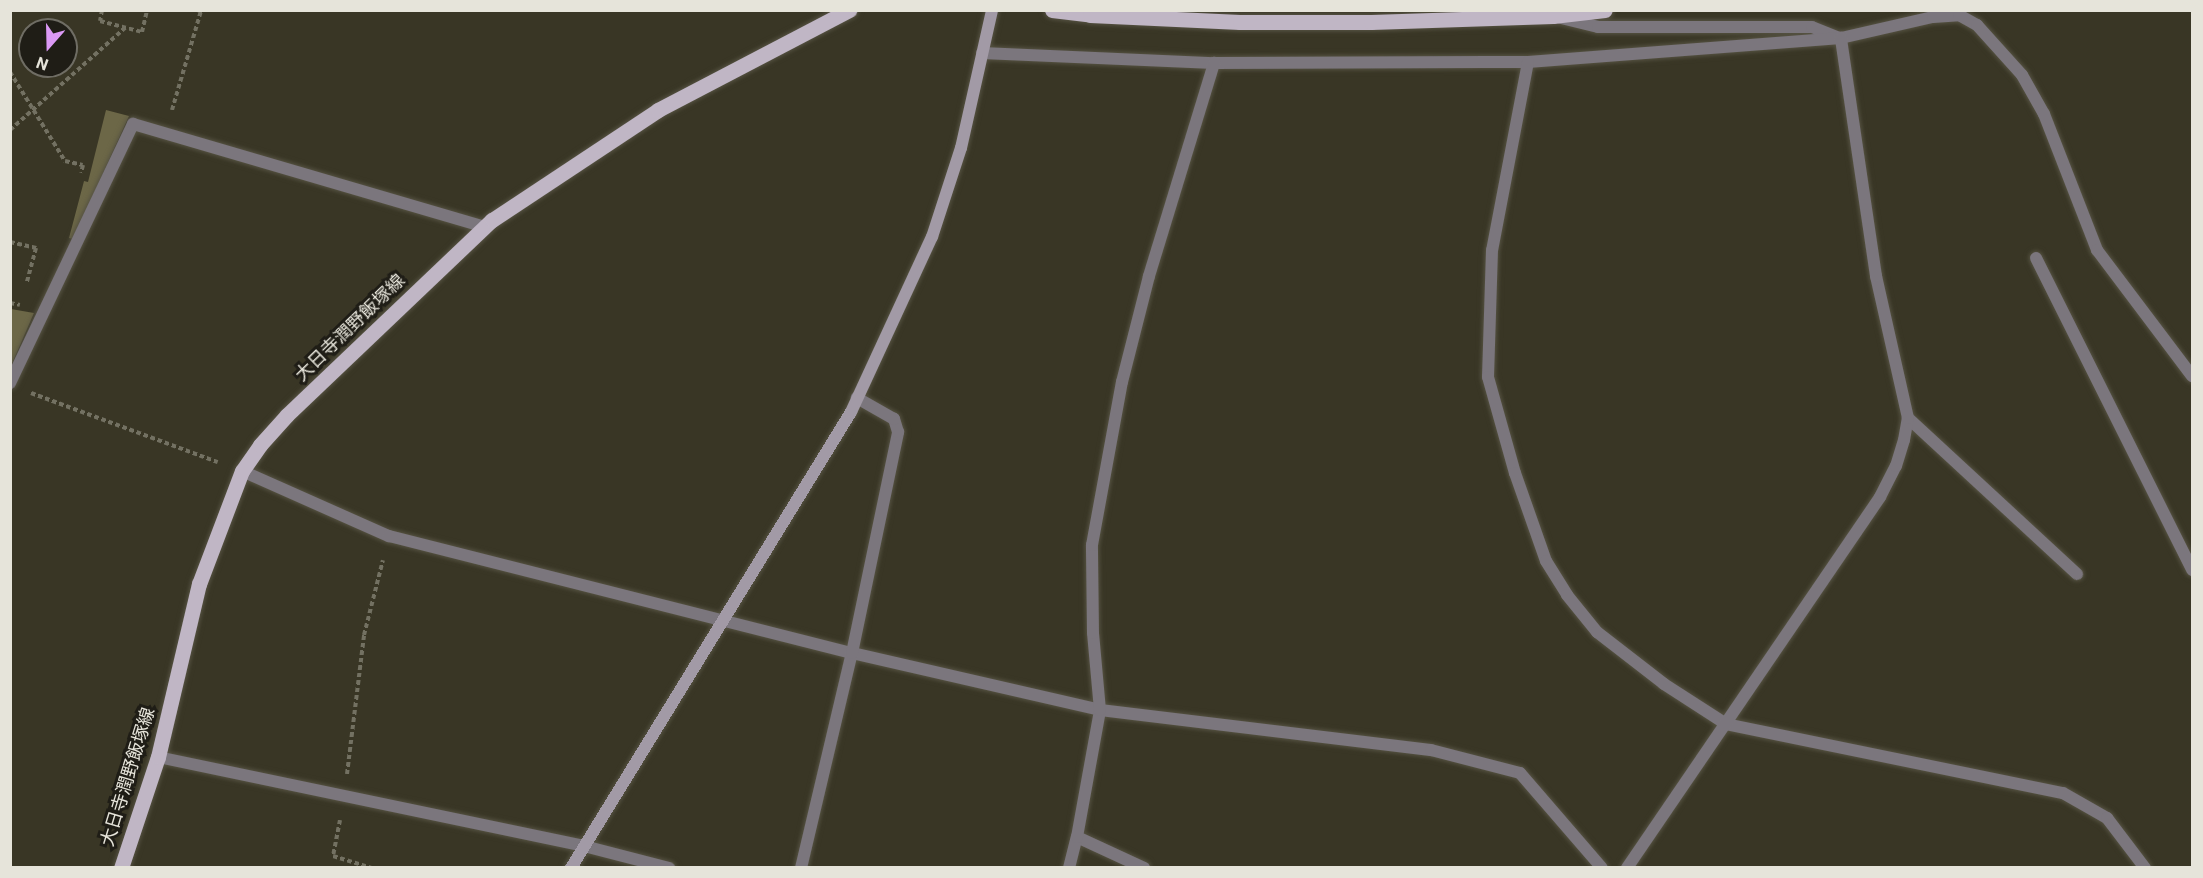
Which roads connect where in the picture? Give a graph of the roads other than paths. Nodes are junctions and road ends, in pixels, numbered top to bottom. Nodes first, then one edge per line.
1 (849, 10) edge
2 (992, 10) edge
3 (1052, 10) edge
4 (1605, 10) edge
5 (1961, 13) edge
6 (1553, 16) junction
7 (1841, 38) junction
8 (982, 53) junction
9 (1528, 62) junction
10 (1214, 63) junction
11 (485, 227) junction
12 (2036, 258) dead end
13 (2193, 376) edge
14 (16, 386) edge
15 (857, 398) junction
16 (1908, 418) junction
17 (242, 471) junction
18 (2193, 570) edge
19 (2077, 574) dead end
20 (723, 621) junction
21 (852, 652) junction
22 (1100, 710) junction
23 (1726, 724) junction
24 (158, 758) junction
25 (1077, 837) junction
26 (584, 846) junction
27 (120, 867) edge
28 (571, 867) edge
29 (669, 867) edge
30 (801, 867) edge
31 (1069, 867) edge
32 (1144, 867) edge
33 (1602, 867) edge
34 (1627, 867) edge
35 (2145, 867) edge

1 - 11 main road, 大日寺潤野飯塚線
2 - 8 street
3 - 6 main road
4 - 6 main road
5 - 7 street
5 - 13 street
6 - 7 street
7 - 9 street
7 - 16 street
8 - 10 street
8 - 15 street
9 - 10 street
9 - 23 street
10 - 22 street
11 - 14 street
11 - 17 main road, 大日寺潤野飯塚線
12 - 18 street
15 - 20 street
15 - 21 street
16 - 19 street
16 - 23 street
17 - 20 street
17 - 24 main road, 大日寺潤野飯塚線
20 - 21 street
20 - 26 street
21 - 22 street
21 - 30 street
22 - 25 street
22 - 33 street
23 - 34 street
23 - 35 street
24 - 26 street
24 - 27 main road, 大日寺潤野飯塚線
25 - 31 street
25 - 32 street
26 - 28 street
26 - 29 street

